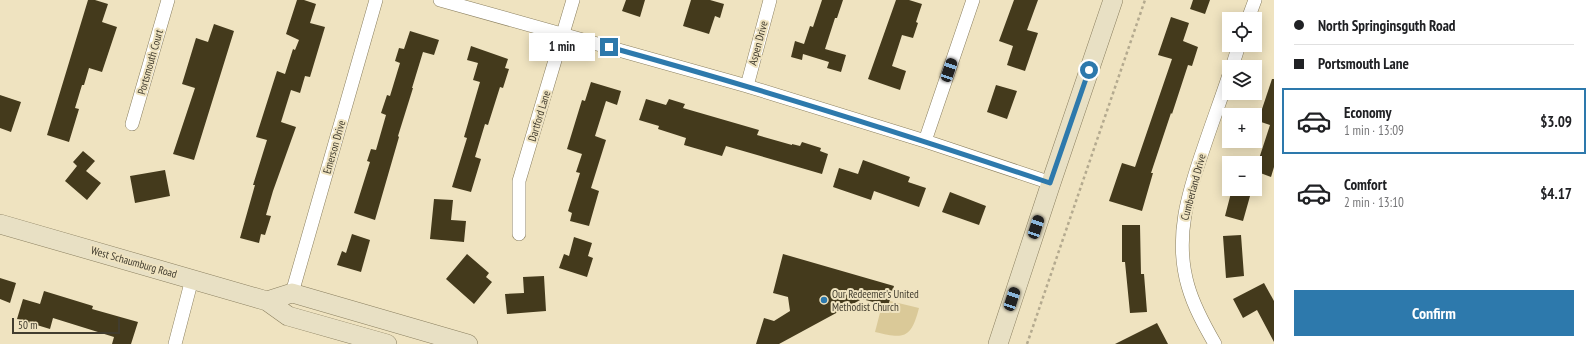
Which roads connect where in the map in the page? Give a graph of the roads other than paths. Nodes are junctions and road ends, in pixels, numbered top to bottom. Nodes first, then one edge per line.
1 (168, 0) edge
2 (376, 0) edge
3 (440, 0) edge
4 (573, 0) edge
5 (770, 0) edge
6 (973, 0) edge
7 (1113, 0) edge
8 (1255, 0) edge
9 (1251, 12) edge
10 (563, 34) junction
11 (747, 86) junction
12 (1222, 95) edge
13 (132, 124) dead end
14 (925, 141) junction
15 (1050, 183) junction
16 (0, 224) edge
17 (519, 234) dead end
18 (192, 279) junction
19 (292, 293) junction
20 (267, 301) junction
21 (175, 344) edge
22 (388, 344) edge
23 (468, 344) edge
24 (998, 344) edge
25 (1215, 344) edge

1 - 13 street, Portsmouth Court
2 - 19 street, Emerson Drive
3 - 10 street
4 - 10 street, Dartford Lane
5 - 11 street, Aspen Drive
6 - 14 street
7 - 15 main road
8 - 9 street
10 - 11 street
10 - 17 street, Dartford Lane
11 - 14 street
12 - 25 street, Cumberland Drive
14 - 15 street
15 - 24 main road
16 - 18 main road, West Schaumburg Road
18 - 20 main road, West Schaumburg Road
18 - 21 street
19 - 20 main road
19 - 23 main road
20 - 22 main road, West Schaumburg Road

